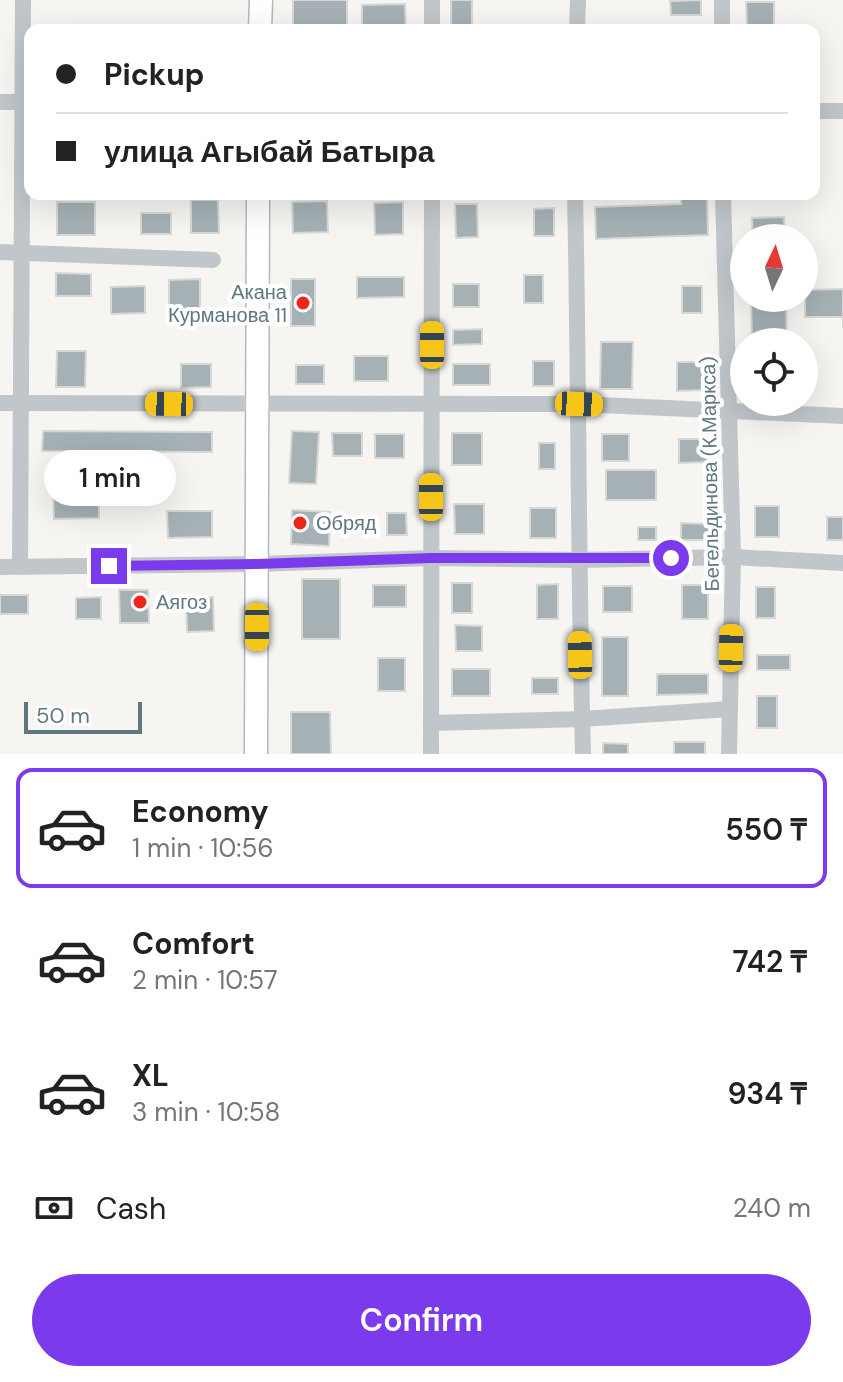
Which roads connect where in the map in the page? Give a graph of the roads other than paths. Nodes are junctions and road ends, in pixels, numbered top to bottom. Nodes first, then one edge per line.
1 (23, 0) edge
2 (261, 0) edge
3 (432, 0) edge
4 (578, 0) edge
5 (722, 0) edge
6 (260, 24) edge
7 (432, 24) edge
8 (577, 24) edge
9 (722, 24) edge
10 (24, 26) edge
11 (0, 102) edge
12 (24, 102) edge
13 (820, 111) edge
14 (843, 111) edge
15 (24, 191) edge
16 (258, 200) edge
17 (432, 200) edge
18 (575, 200) edge
19 (723, 200) edge
20 (22, 251) junction
21 (0, 252) edge
22 (213, 260) dead end
23 (21, 402) junction
24 (0, 403) edge
25 (579, 404) junction
26 (257, 405) junction
27 (432, 405) junction
28 (729, 409) junction
29 (843, 416) edge
30 (733, 557) junction
31 (431, 558) junction
32 (578, 560) junction
33 (843, 563) edge
34 (257, 564) junction
35 (0, 567) edge
36 (20, 567) junction
37 (730, 709) junction
38 (582, 719) junction
39 (431, 723) junction
40 (256, 754) edge
41 (431, 754) edge
42 (583, 754) edge
43 (729, 754) edge

1 - 10 street
2 - 6 main road
3 - 7 street
4 - 8 street
5 - 9 street
11 - 12 street
13 - 14 street
15 - 20 street
16 - 26 main road
17 - 27 street
18 - 25 street
19 - 28 street, Бегельдинова (К.Маркса)
20 - 21 street
20 - 22 street
20 - 23 street
23 - 24 street
23 - 26 street
23 - 36 street
25 - 27 street
25 - 28 street
25 - 32 street
26 - 27 street
26 - 34 main road
27 - 31 street
28 - 29 street
28 - 30 street, Бегельдинова (К.Маркса)
30 - 32 street
30 - 33 street
30 - 37 street, Бегельдинова (К.Маркса)
31 - 32 street
31 - 34 street
31 - 39 street
32 - 38 street
34 - 36 street
34 - 40 main road
35 - 36 street
37 - 38 street
37 - 43 street, Бегельдинова (К.Маркса)
38 - 39 street
38 - 42 street
39 - 41 street

